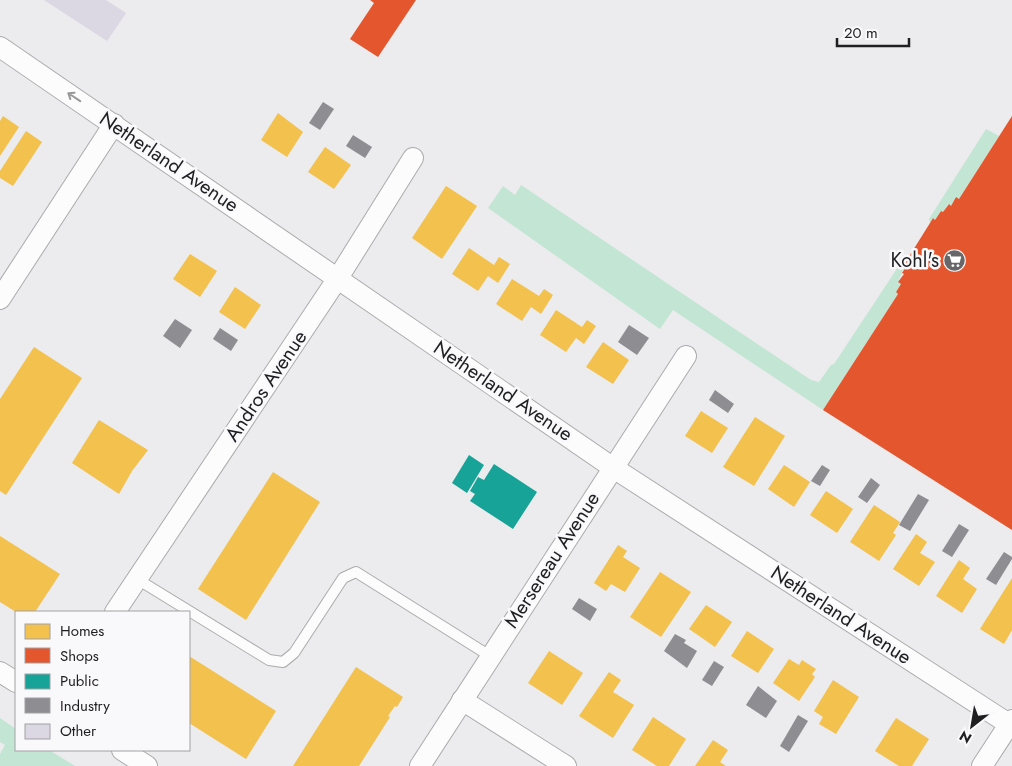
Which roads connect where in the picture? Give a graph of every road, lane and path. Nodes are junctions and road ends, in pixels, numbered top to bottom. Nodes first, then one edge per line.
1 (0, 47) edge
2 (114, 124) junction
3 (413, 158) dead end
4 (338, 278) junction
5 (0, 299) edge
6 (686, 356) dead end
7 (612, 467) junction
8 (138, 579) junction
9 (116, 611) edge
10 (190, 611) edge
11 (190, 611) edge
12 (490, 656) junction
13 (0, 672) edge
14 (15, 681) edge
15 (462, 700) junction
16 (1011, 724) edge
17 (124, 751) edge
18 (147, 766) edge
19 (420, 766) edge
20 (566, 766) edge
21 (982, 766) edge

2 -> 1 street, Netherland Avenue
2 - 4 street, Netherland Avenue
2 - 5 street
3 - 4 street, Andros Avenue
4 - 7 street, Netherland Avenue
4 - 8 street, Andros Avenue
6 - 7 street, Mersereau Avenue
7 - 12 street, Mersereau Avenue
7 - 16 street, Netherland Avenue
8 - 9 street, Andros Avenue
8 - 11 lane
10 - 12 lane
12 - 15 street, Mersereau Avenue
13 - 14 street
15 - 19 street, Mersereau Avenue
15 - 20 street
16 - 21 street
17 - 18 street

